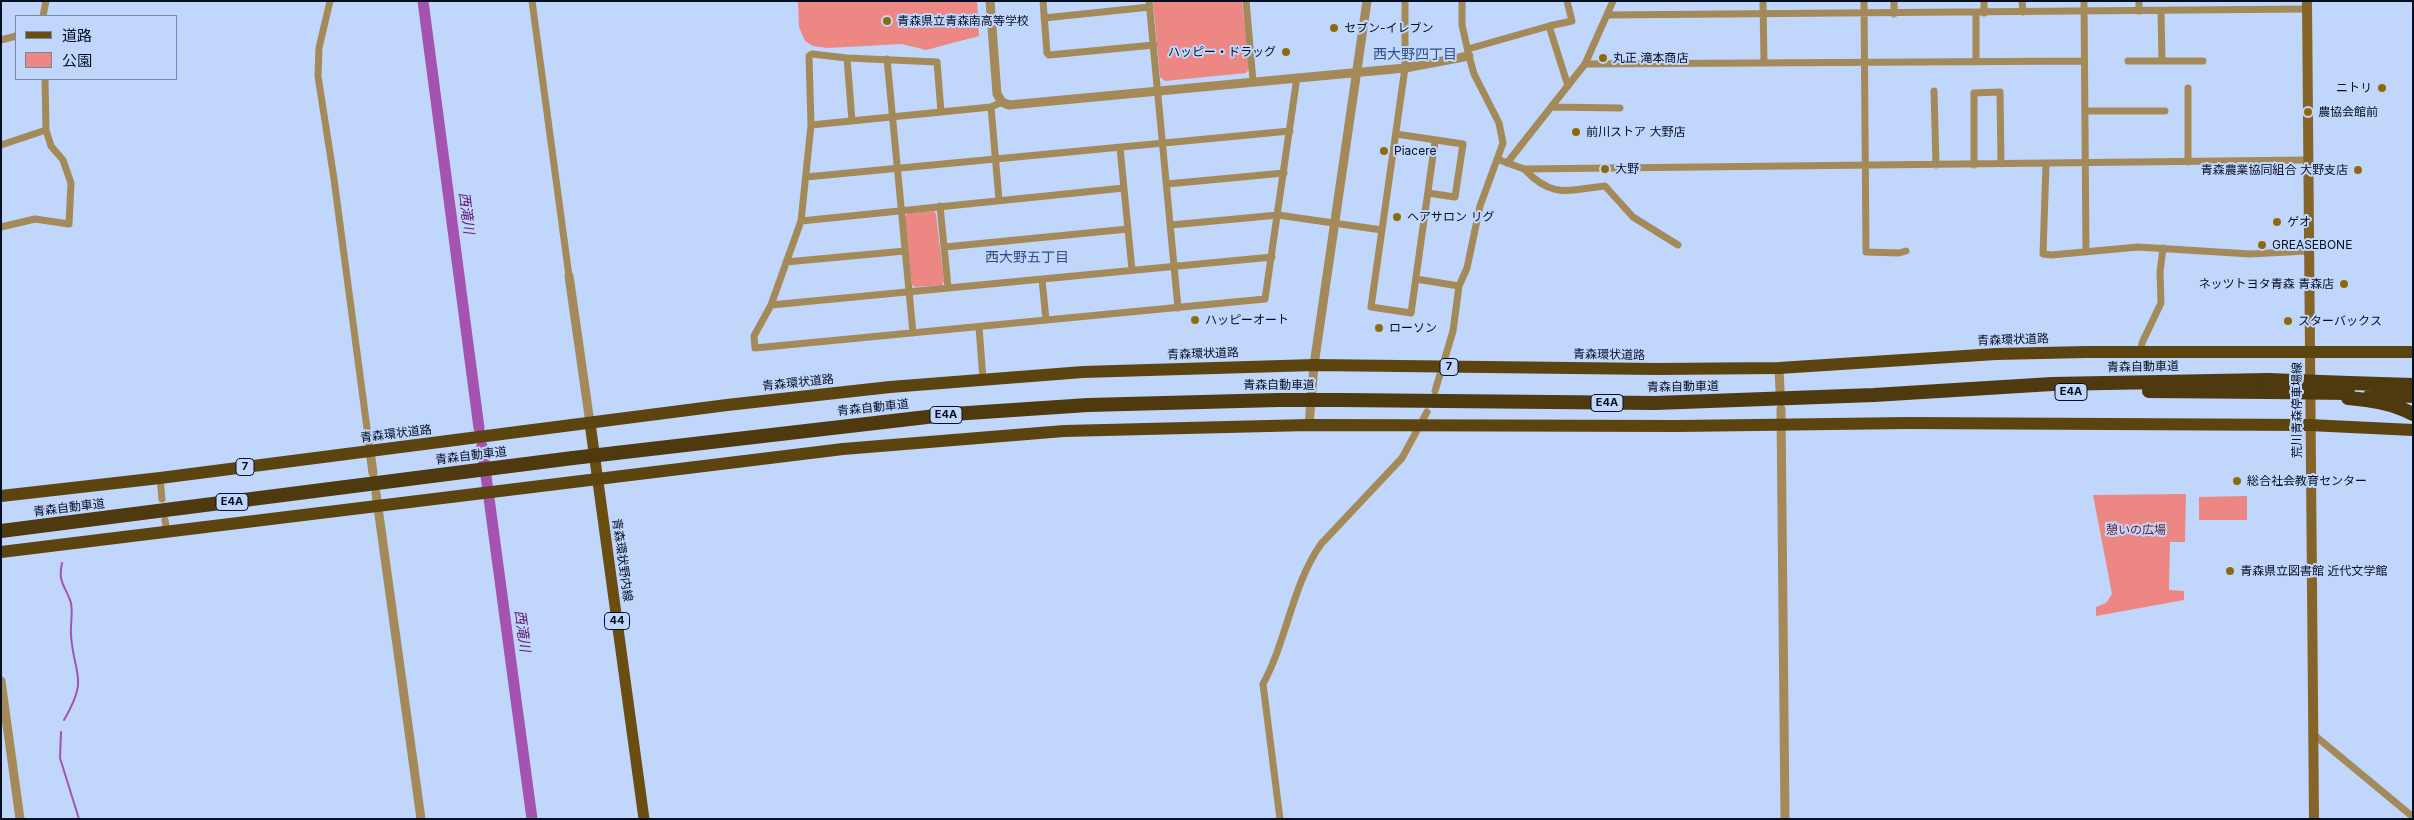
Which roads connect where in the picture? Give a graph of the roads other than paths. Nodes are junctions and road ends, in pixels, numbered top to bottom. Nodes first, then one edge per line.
1 (46, 1) edge
2 (330, 1) edge
3 (532, 1) edge
4 (990, 1) edge
5 (1043, 1) edge
6 (1246, 1) edge
7 (1367, 1) edge
8 (1405, 1) edge
9 (1462, 1) edge
10 (1567, 1) edge
11 (1613, 1) edge
12 (1763, 1) edge
13 (1864, 1) edge
14 (1894, 1) edge
15 (1984, 1) edge
16 (2022, 1) edge
17 (2084, 1) edge
18 (2140, 1) edge
19 (1150, 4) edge
20 (2307, 5) edge
21 (2139, 11) junction
22 (2161, 11) junction
23 (2023, 12) junction
24 (2084, 12) junction
25 (1976, 13) junction
26 (1984, 13) junction
27 (1763, 14) junction
28 (1864, 14) junction
29 (1894, 14) junction
30 (43, 15) edge
31 (1607, 15) junction
32 (1044, 18) junction
33 (1549, 26) junction
34 (15, 36) edge
35 (1, 40) edge
36 (1154, 45) junction
37 (1468, 52) junction
38 (847, 58) junction
39 (886, 60) junction
40 (2203, 60) dead end
41 (2084, 61) junction
42 (2128, 61) dead end
43 (2162, 61) junction
44 (1976, 62) junction
45 (1764, 63) junction
46 (1865, 63) junction
47 (1585, 64) junction
48 (1405, 68) junction
49 (1356, 71) junction
50 (1297, 77) junction
51 (45, 80) edge
52 (1254, 81) junction
53 (1568, 86) junction
54 (2188, 88) dead end
55 (1158, 91) junction
56 (1934, 91) dead end
57 (1002, 102) junction
58 (991, 107) junction
59 (1552, 107) junction
60 (1620, 108) dead end
61 (2165, 110) dead end
62 (2085, 111) junction
63 (942, 112) junction
64 (893, 117) junction
65 (852, 121) junction
66 (811, 124) junction
67 (46, 130) junction
68 (1290, 131) junction
69 (1396, 134) junction
70 (1435, 141) junction
71 (1163, 143) junction
72 (1, 145) edge
73 (1120, 148) junction
74 (1497, 159) junction
75 (996, 160) junction
76 (2309, 160) junction
77 (2188, 162) junction
78 (1507, 163) junction
79 (2085, 163) junction
80 (2001, 164) junction
81 (2046, 164) junction
82 (1866, 165) junction
83 (1936, 165) junction
84 (1974, 165) junction
85 (1524, 168) junction
86 (897, 169) junction
87 (1284, 173) junction
88 (806, 177) junction
89 (1167, 184) junction
90 (1124, 188) junction
91 (1428, 193) junction
92 (1000, 200) junction
93 (940, 206) junction
94 (901, 210) junction
95 (1278, 215) junction
96 (801, 221) junction
97 (1335, 222) junction
98 (1171, 225) junction
99 (1, 227) edge
100 (1128, 229) junction
101 (1382, 230) junction
102 (1678, 246) dead end
103 (944, 247) junction
104 (2163, 248) junction
105 (905, 251) junction
106 (1906, 251) dead end
107 (2308, 251) junction
108 (2086, 252) junction
109 (1272, 257) junction
110 (786, 262) junction
111 (1175, 266) junction
112 (1132, 270) junction
113 (569, 276) joint
114 (1042, 279) junction
115 (1416, 280) junction
116 (1459, 286) junction
117 (948, 288) junction
118 (909, 291) junction
119 (771, 305) junction
120 (1178, 308) junction
121 (1046, 320) junction
122 (979, 327) junction
123 (913, 333) junction
124 (2141, 351) junction
125 (2309, 352) junction
126 (2413, 352) edge
127 (1314, 365) junction
128 (1444, 367) junction
129 (1779, 368) junction
130 (2413, 378) edge
131 (983, 379) junction
132 (2272, 384) junction
133 (2413, 385) edge
134 (2348, 388) junction
135 (1780, 390) dead end
136 (1434, 391) dead end
137 (2413, 396) edge
138 (1780, 409) dead end
139 (2407, 411) edge
140 (1426, 412) dead end
141 (590, 423) junction
142 (1781, 423) junction
143 (2309, 424) junction
144 (1310, 425) junction
145 (1420, 426) junction
146 (2413, 430) edge
147 (370, 451) junction
148 (373, 474) dead end
149 (160, 478) junction
150 (597, 480) junction
151 (376, 493) dead end
152 (1, 496) edge
153 (162, 499) dead end
154 (378, 506) junction
155 (1, 531) edge
156 (1, 552) edge
157 (1, 681) edge
158 (2313, 734) junction
159 (2413, 817) edge
160 (20, 819) edge
161 (421, 819) edge
162 (644, 819) edge
163 (1280, 819) edge
164 (1786, 819) edge
165 (2314, 819) edge

1 - 30 street
2 - 147 street
3 - 113 street
4 - 57 street
5 - 32 street
6 - 52 street
7 - 49 street
8 - 48 street
9 - 37 street
10 - 33 street
11 - 31 street
12 - 27 street
13 - 28 street
14 - 29 street
15 - 26 street
16 - 23 street
17 - 24 street
18 - 21 street
19 - 32 street
19 - 36 street
20 - 22 street
20 - 76 main road, 荒川青森停車場線
21 - 22 street
21 - 24 street
22 - 43 street
23 - 24 street
23 - 26 street
24 - 41 street
25 - 26 street
25 - 29 street
25 - 44 street
27 - 28 street
27 - 31 street
27 - 45 street
28 - 29 street
28 - 46 street
31 - 47 street
32 - 36 street
33 - 37 street
33 - 53 street
34 - 35 street
36 - 55 street
37 - 48 street
37 - 74 street
38 - 39 street
38 - 65 street
38 - 66 street
39 - 63 street
39 - 64 street
40 - 43 street
41 - 44 street
41 - 62 street
42 - 43 street
44 - 46 street
45 - 46 street
45 - 47 street
46 - 82 street
47 - 53 street
48 - 49 street
48 - 69 street
49 - 50 street
49 - 97 street
50 - 52 street
50 - 68 street
51 - 67 street
52 - 55 street
53 - 59 street
54 - 77 street
55 - 57 street
55 - 71 street
56 - 83 street
57 - 58 street
58 - 63 street
58 - 75 street
59 - 60 street
59 - 78 street
61 - 62 street
62 - 79 street
63 - 64 street
64 - 65 street
64 - 86 street
65 - 66 street
66 - 88 street
67 - 72 street
67 - 99 street
68 - 71 street
68 - 87 street
69 - 70 street
69 - 101 street
70 - 91 street
70 - 91 street
71 - 73 street
71 - 89 street
73 - 75 street
73 - 90 street
74 - 78 street
74 - 116 street
75 - 86 street
75 - 92 street
76 - 77 street
76 - 107 main road, 荒川青森停車場線
77 - 79 street
78 - 85 street
79 - 81 street
79 - 108 street
80 - 81 street
80 - 84 street
80 - 84 street
81 - 108 street
82 - 83 street
82 - 85 street
82 - 106 street
83 - 84 street
85 - 102 street
86 - 88 street
86 - 94 street
87 - 89 street
87 - 95 street
88 - 96 street
89 - 98 street
90 - 92 street
90 - 100 street
91 - 115 street
92 - 93 street
93 - 94 street
93 - 103 street
94 - 96 street
94 - 105 street
95 - 97 street
95 - 98 street
95 - 109 street
96 - 110 street
97 - 101 street
97 - 127 street
98 - 111 street
100 - 103 street
100 - 112 street
101 - 115 street
103 - 117 street
104 - 107 street
104 - 108 street
104 - 124 street
105 - 110 street
105 - 118 street
107 - 125 main road, 荒川青森停車場線
109 - 111 street
109 - 120 street
110 - 119 street
111 - 112 street
111 - 120 street
112 - 114 street
113 - 141 street
114 - 117 street
114 - 121 street
115 - 116 street
116 - 128 street
117 - 118 street
118 - 119 street
118 - 123 street
119 - 123 street
120 - 121 street
121 - 122 street
122 - 123 street
122 - 131 street
124 - 125 highway, 青森環状道路 / 7
124 - 129 highway, 青森環状道路 / 7
125 - 126 highway, 青森環状道路 / 7
125 - 143 main road, 荒川青森停車場線
127 - 128 highway, 青森環状道路 / 7
127 - 131 highway, 青森環状道路 / 7
127 - 144 street
128 - 129 highway, 青森環状道路 / 7
128 - 136 street
129 - 135 street
130 - 134 highway
131 - 141 highway, 青森環状道路 / 7
132 - 134 highway, 青森自動車道 / E4A, bridge
132 - 134 highway, 青森自動車道 / E4A, bridge
132 - 155 highway, 青森自動車道 / E4A, bridge
133 - 134 highway, 青森自動車道 / E4A
134 - 137 highway, 青森自動車道 / E4A
134 - 139 highway
138 - 142 street
140 - 145 street
141 - 147 highway, 青森環状道路 / 7
141 - 150 main road, 青森環状野内線 / 44
142 - 143 highway
142 - 145 highway
142 - 164 street
143 - 146 highway
143 - 158 main road, 荒川青森停車場線
144 - 145 highway
144 - 150 highway
145 - 163 street
147 - 148 street
147 - 149 highway, 青森環状道路 / 7
149 - 152 highway, 青森環状道路 / 7
149 - 153 street
150 - 154 highway
150 - 162 main road, 青森環状野内線 / 44
151 - 154 street
154 - 156 highway
154 - 161 street
157 - 160 street
158 - 159 street
158 - 165 main road, 荒川青森停車場線

